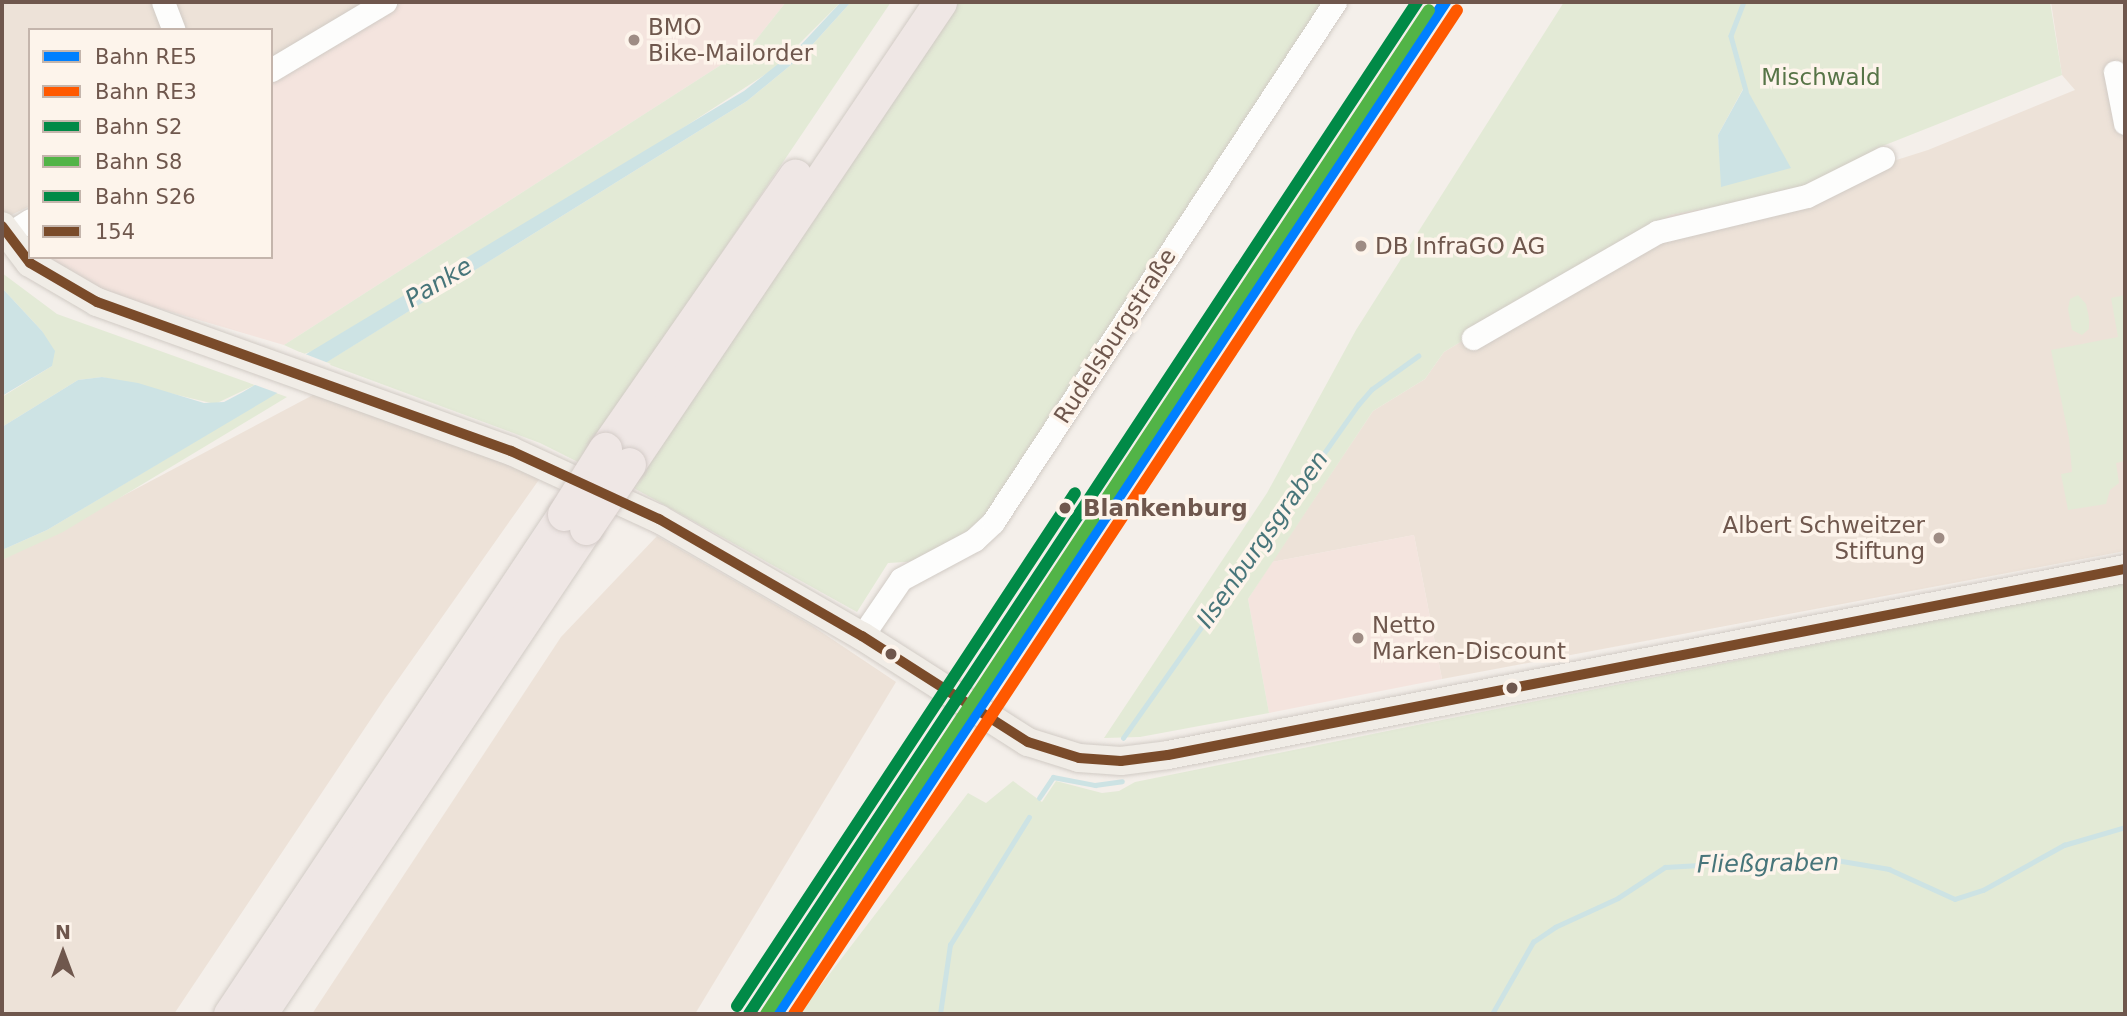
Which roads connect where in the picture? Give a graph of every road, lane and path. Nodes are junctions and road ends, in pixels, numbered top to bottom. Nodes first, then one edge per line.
1 (163, 2) edge
2 (385, 2) edge
3 (917, 2) edge
4 (940, 2) edge
5 (1335, 2) edge
6 (173, 28) edge
7 (273, 68) edge
8 (2115, 72) dead end
9 (2125, 123) edge
10 (1883, 158) dead end
11 (10, 230) edge
12 (1473, 338) dead end
13 (617, 457) junction
14 (575, 521) junction
15 (2125, 569) edge
16 (862, 636) junction
17 (230, 1014) edge
18 (260, 1014) edge

1 - 6 street
2 - 7 street
3 - 13 highway
4 - 13 highway
5 - 16 street, Rudelsburgstraße
8 - 9 street
10 - 12 street
11 - 16 main road
13 - 14 highway, bridge
14 - 17 highway
14 - 18 highway
15 - 16 main road

